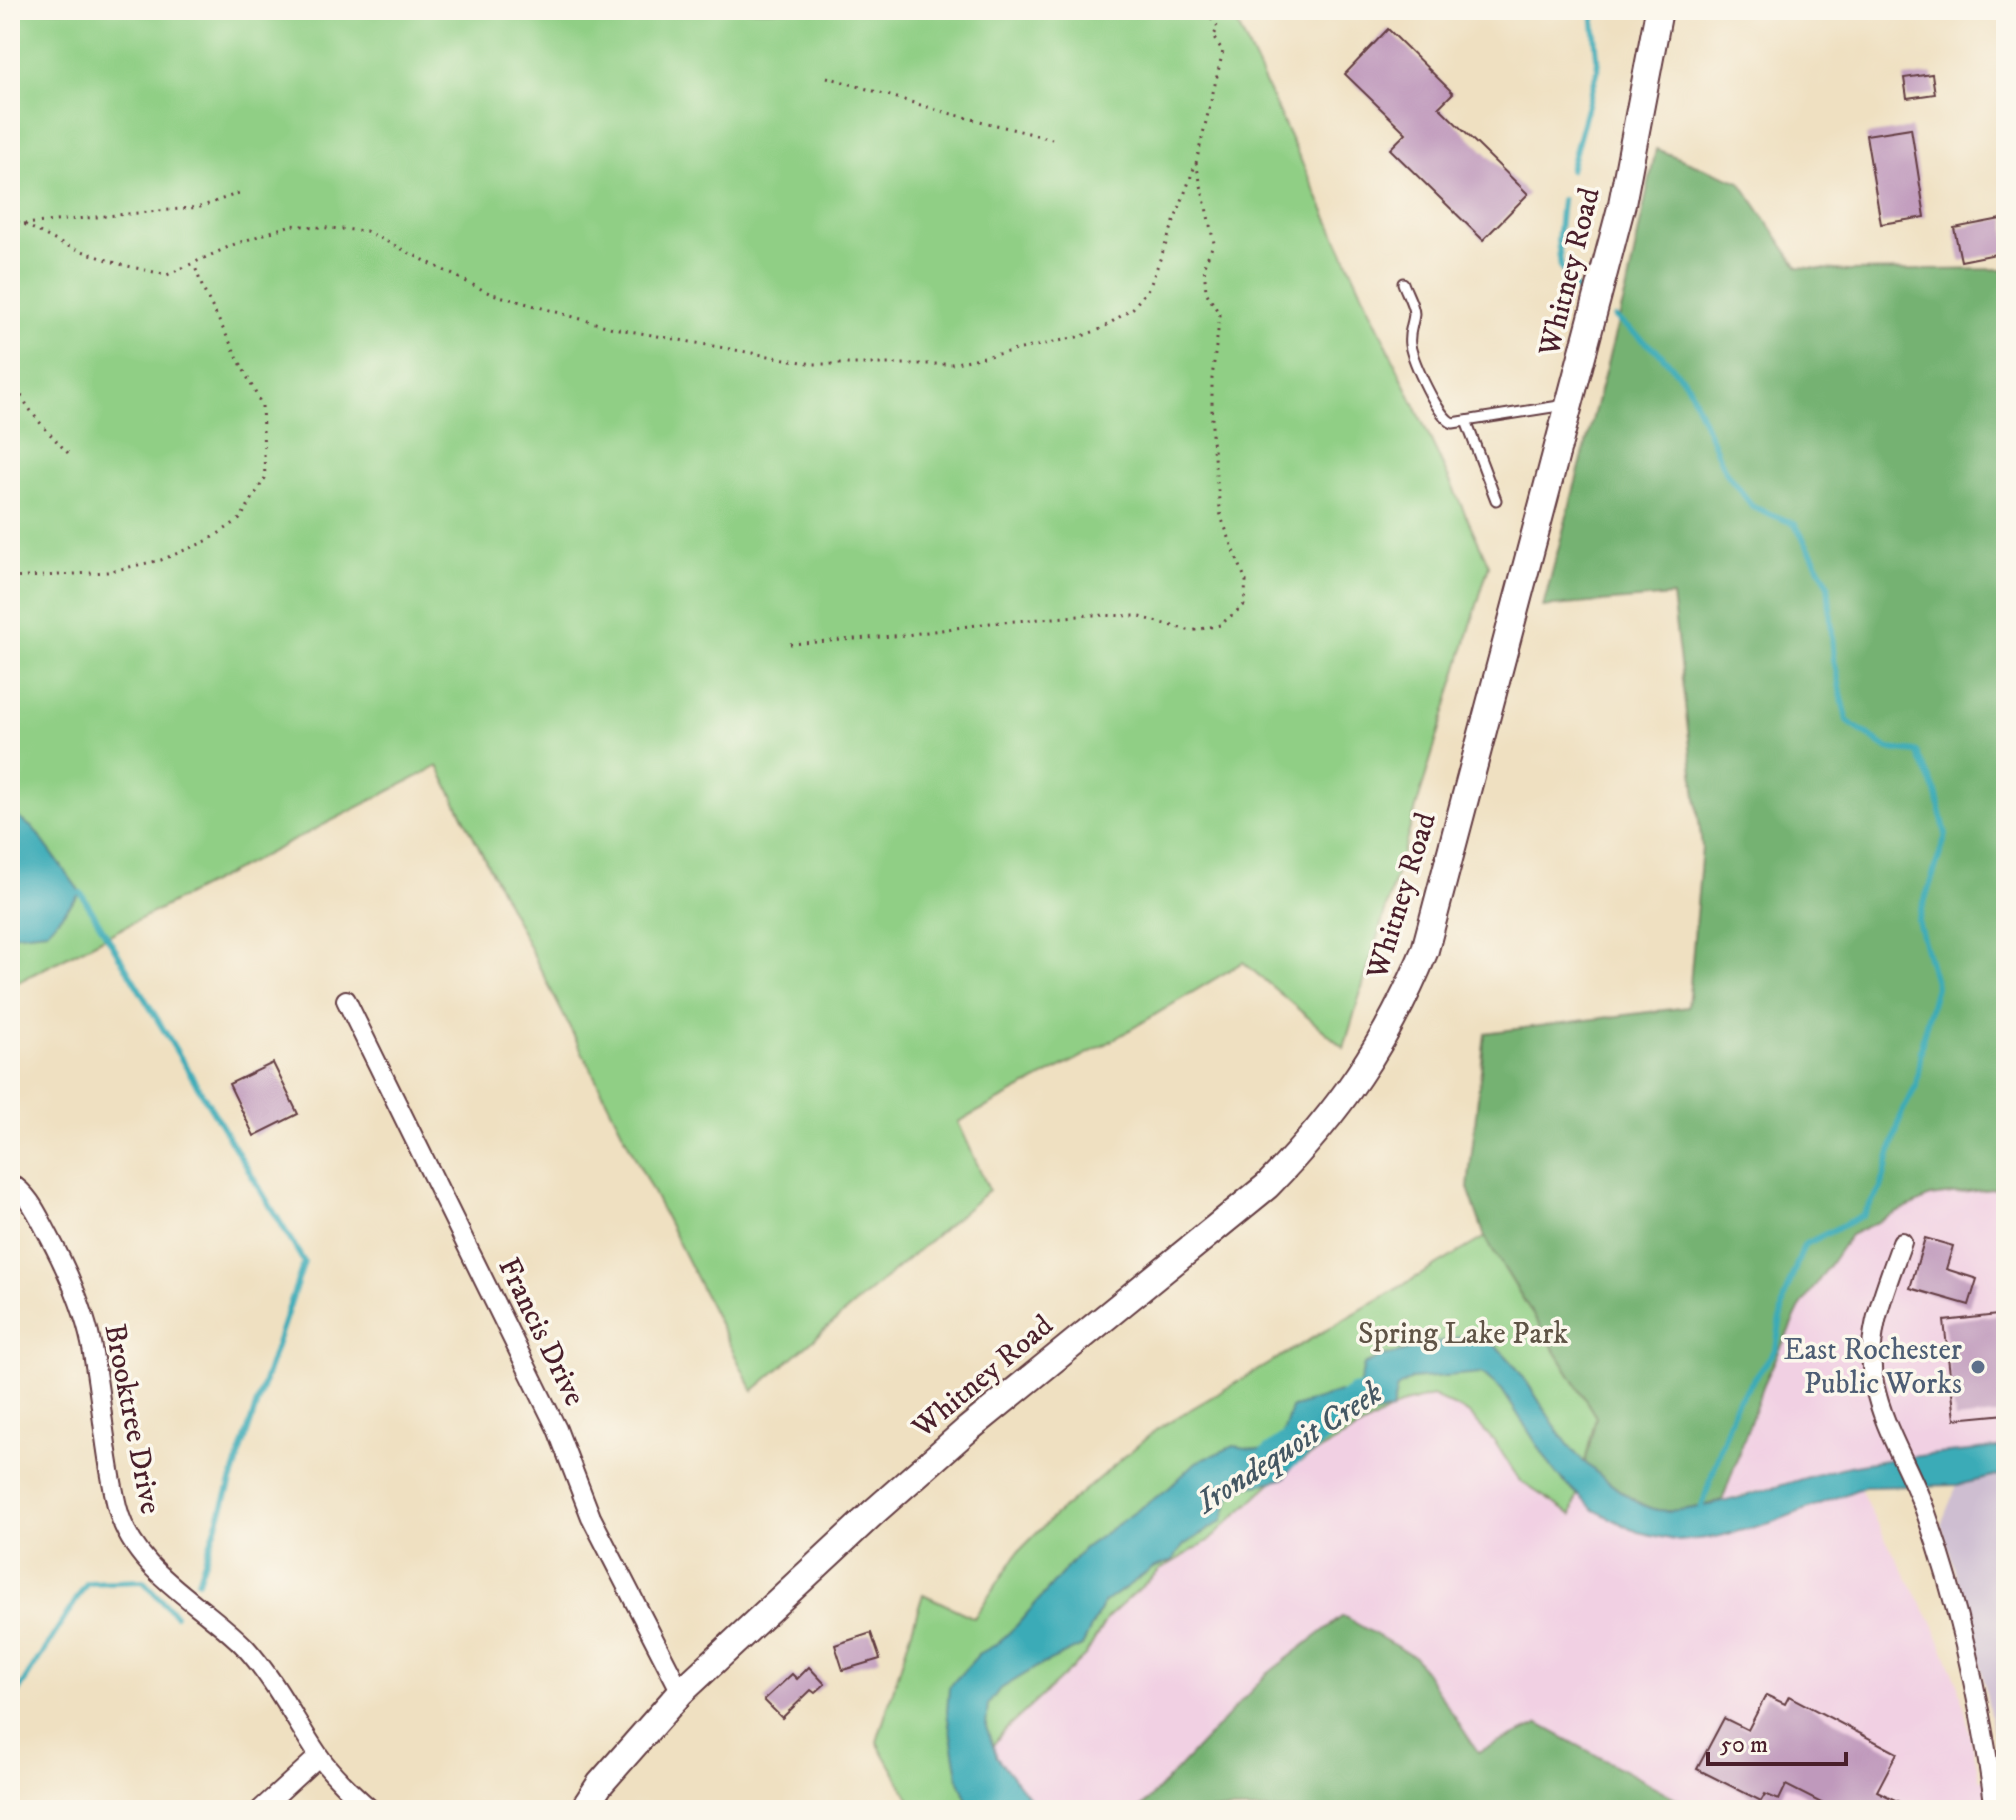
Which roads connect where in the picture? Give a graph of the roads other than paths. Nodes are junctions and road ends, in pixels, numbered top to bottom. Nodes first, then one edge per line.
1 (1659, 10) edge
2 (1403, 283) dead end
3 (1569, 405) junction
4 (1466, 421) junction
5 (1496, 500) dead end
6 (346, 1000) dead end
7 (10, 1183) edge
8 (1902, 1242) dead end
9 (681, 1692) junction
10 (319, 1756) junction
11 (260, 1810) edge
12 (371, 1810) edge
13 (583, 1810) edge
14 (1995, 1810) edge

1 - 3 main road, Whitney Road
2 - 4 lane
3 - 4 lane
3 - 9 main road, Whitney Road
4 - 5 lane
6 - 9 street, Francis Drive
7 - 10 street, Brooktree Drive
8 - 14 street
9 - 13 main road, Whitney Road
10 - 11 street
10 - 12 street, Brooktree Drive

